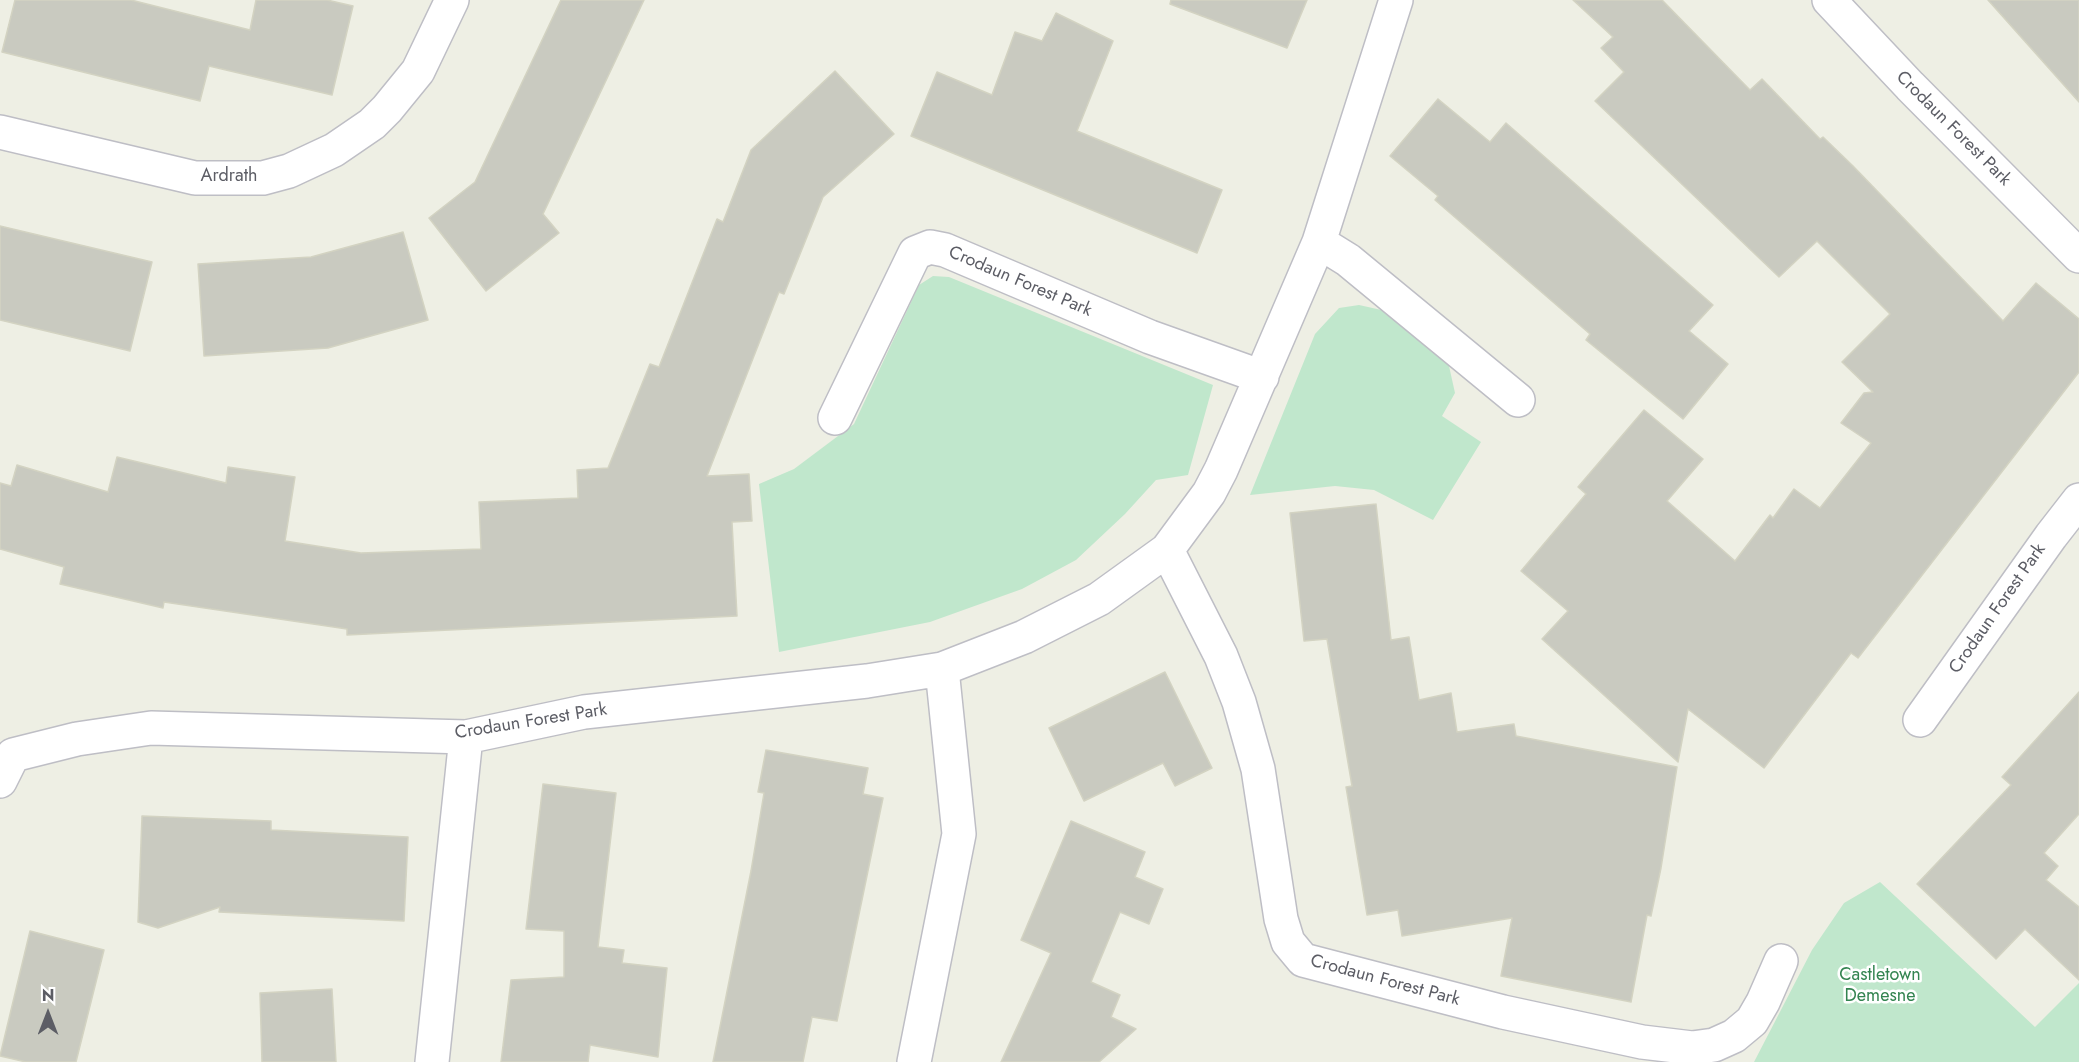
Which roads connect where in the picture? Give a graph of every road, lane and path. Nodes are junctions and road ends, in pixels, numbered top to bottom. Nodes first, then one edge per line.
1 (452, 0) edge
2 (1396, 0) edge
3 (1829, 0) edge
4 (0, 132) edge
5 (1319, 242) junction
6 (2079, 256) edge
7 (1262, 377) junction
8 (1518, 400) dead end
9 (835, 418) dead end
10 (2079, 500) edge
11 (1167, 550) junction
12 (942, 669) junction
13 (1920, 720) dead end
14 (466, 737) junction
15 (4, 758) edge
16 (1781, 961) dead end
17 (432, 1062) edge
18 (914, 1062) edge

1 - 4 street, Ardrath
2 - 5 street, Crodaun Forest Park
3 - 6 street, Crodaun Forest Park
5 - 7 street, Crodaun Forest Park
5 - 8 street
7 - 9 street, Crodaun Forest Park
7 - 11 street, Crodaun Forest Park
10 - 13 street, Crodaun Forest Park
11 - 12 street, Crodaun Forest Park
11 - 16 street, Crodaun Forest Park
12 - 14 street, Crodaun Forest Park
12 - 18 street
14 - 15 street, Crodaun Forest Park
14 - 17 street

